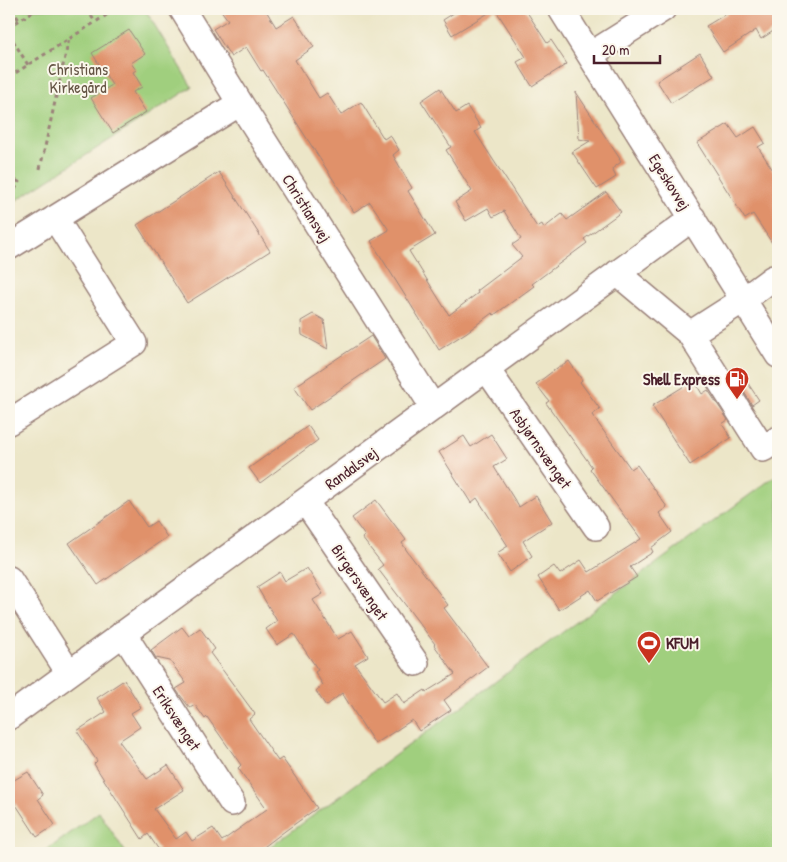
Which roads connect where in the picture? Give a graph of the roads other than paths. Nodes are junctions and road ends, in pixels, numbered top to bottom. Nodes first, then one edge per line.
1 (182, 9) edge
2 (561, 9) edge
3 (663, 9) edge
4 (590, 55) junction
5 (240, 104) junction
6 (55, 218) junction
7 (693, 218) junction
8 (9, 247) edge
9 (617, 273) junction
10 (778, 280) edge
11 (743, 300) junction
12 (690, 334) junction
13 (778, 355) edge
14 (486, 368) junction
15 (434, 407) junction
16 (9, 422) edge
17 (778, 439) edge
18 (304, 501) junction
19 (596, 527) dead end
20 (9, 579) edge
21 (123, 633) junction
22 (416, 663) dead end
23 (69, 673) junction
24 (9, 717) edge
25 (232, 803) dead end

1 - 5 street, Christiansvej
2 - 4 street, Egeskovvej
3 - 4 street
4 - 7 street, Egeskovvej
5 - 6 street
5 - 15 street, Christiansvej
6 - 8 street
6 - 16 street
7 - 9 street, Randalsvej
7 - 11 street, Egeskovvej
9 - 12 street
9 - 14 street, Randalsvej
10 - 11 street
11 - 12 street
11 - 13 street, Egeskovvej
12 - 17 street
14 - 15 street, Randalsvej
14 - 19 street, Asbjørnsvænget
15 - 18 street, Randalsvej
18 - 21 street, Randalsvej
18 - 22 street, Birgersvænget
20 - 23 street
21 - 23 street, Randalsvej
21 - 25 street, Eriksvænget
23 - 24 street, Randalsvej

